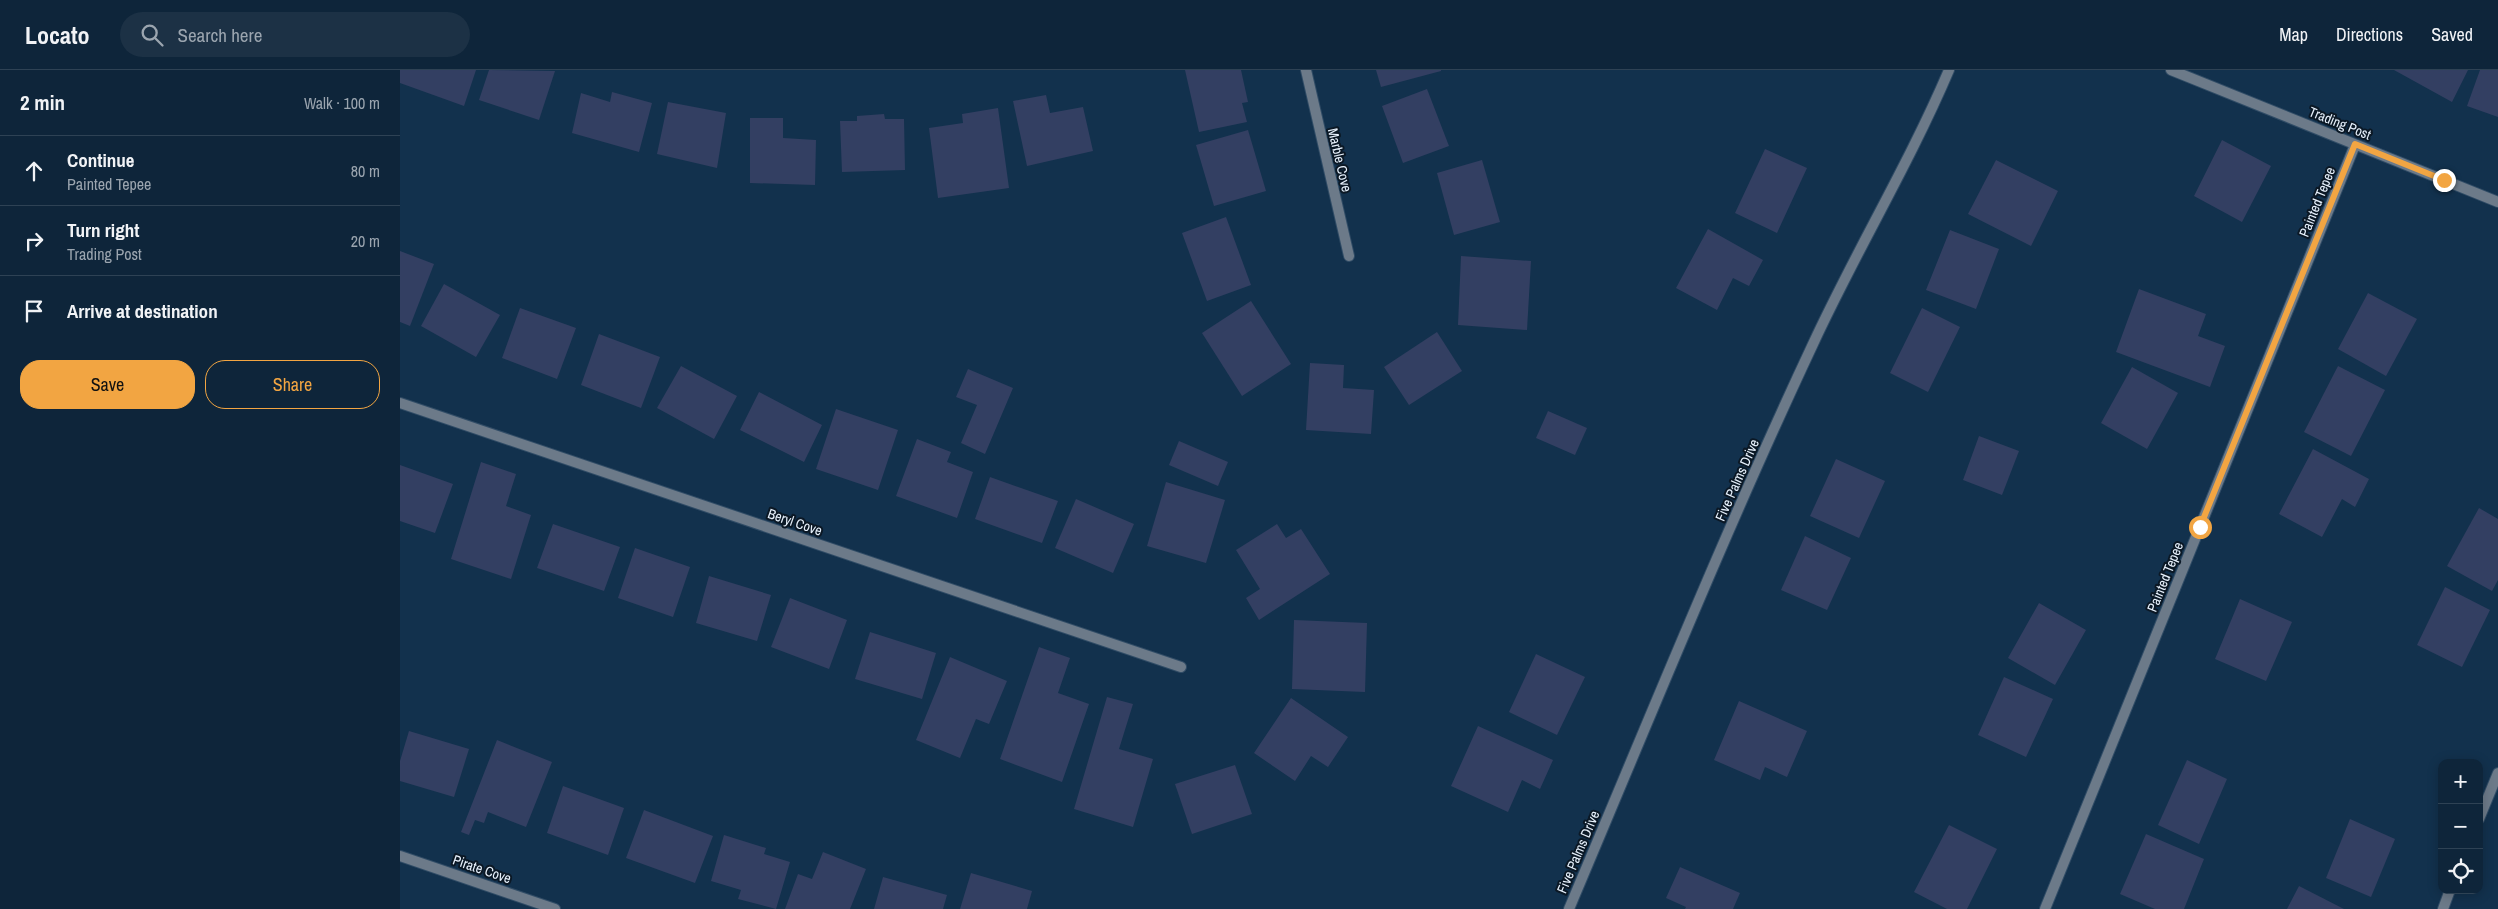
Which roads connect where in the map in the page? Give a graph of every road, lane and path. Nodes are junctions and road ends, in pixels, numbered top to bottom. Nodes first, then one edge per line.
1 (1306, 70) edge
2 (1949, 70) edge
3 (2171, 70) edge
4 (2355, 144) junction
5 (2498, 202) edge
6 (1348, 256) dead end
7 (400, 403) edge
8 (1181, 668) dead end
9 (2498, 773) edge
10 (2483, 809) edge
11 (400, 856) edge
12 (2449, 894) edge
13 (555, 909) edge
14 (1569, 909) edge
15 (2045, 909) edge
16 (2443, 909) edge

1 - 6 street, Marble Cove
2 - 14 street, Five Palms Drive
3 - 4 street, Trading Post
4 - 5 street, Trading Post
4 - 15 street, Painted Tepee
7 - 8 street, Beryl Cove
9 - 10 street
11 - 13 street, Pirate Cove
12 - 16 street

